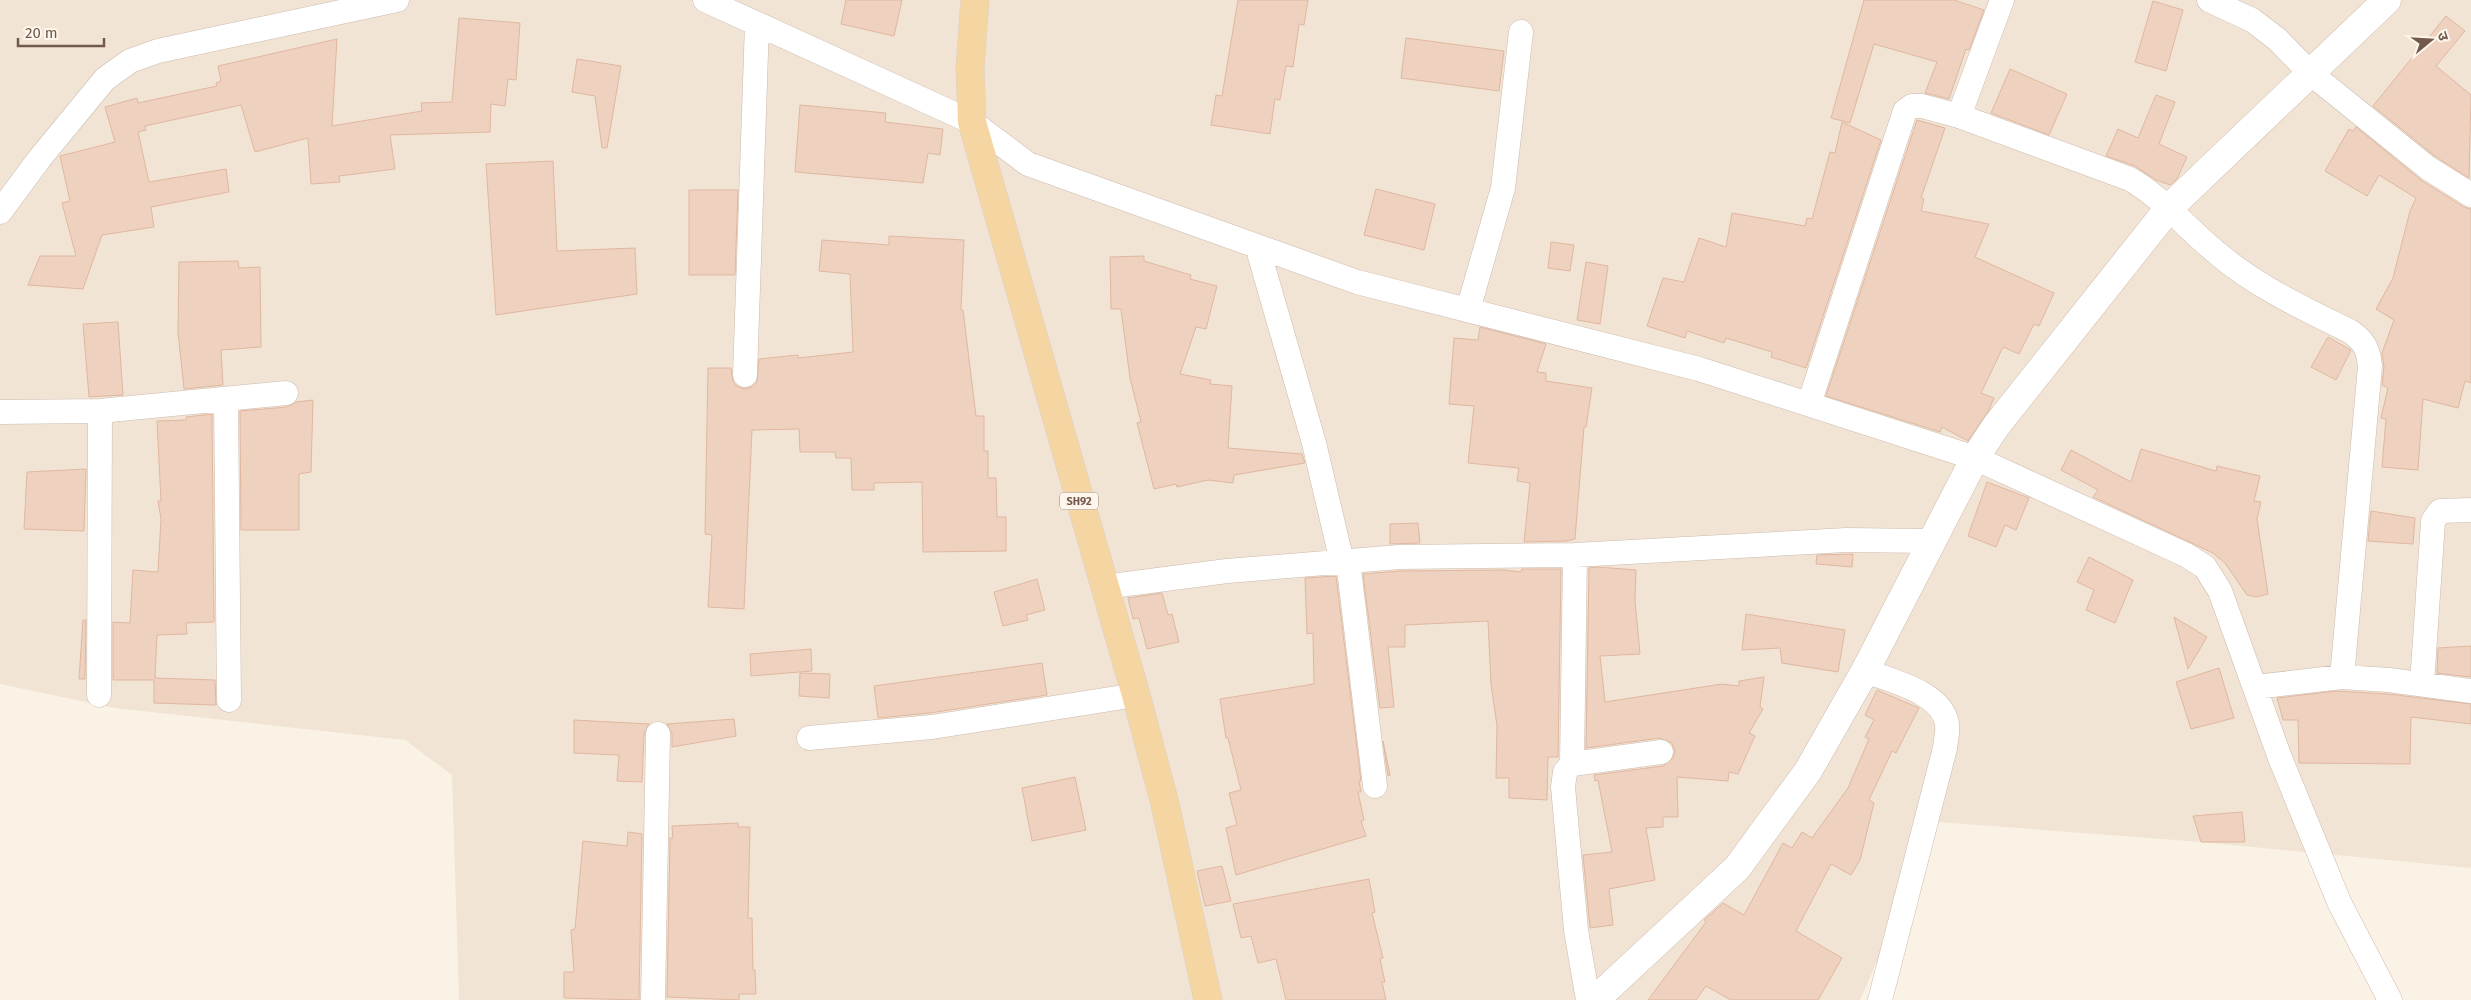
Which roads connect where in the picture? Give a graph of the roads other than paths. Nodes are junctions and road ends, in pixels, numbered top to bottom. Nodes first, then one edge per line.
1 (397, 0) edge
2 (705, 0) edge
3 (975, 0) edge
4 (2002, 0) edge
5 (2209, 0) edge
6 (2386, 0) edge
7 (756, 24) junction
8 (1521, 32) dead end
9 (2309, 72) junction
10 (1959, 116) junction
11 (972, 122) junction
12 (2471, 195) edge
13 (2169, 208) junction
14 (0, 212) edge
15 (1257, 246) junction
16 (1468, 310) junction
17 (745, 375) dead end
18 (286, 394) dead end
19 (226, 399) junction
20 (1809, 404) junction
21 (100, 411) junction
22 (0, 412) edge
23 (1975, 458) junction
24 (2471, 510) edge
25 (1930, 542) junction
26 (1575, 555) junction
27 (1345, 561) junction
28 (1104, 587) junction
29 (1864, 671) junction
30 (2342, 677) junction
31 (2422, 684) junction
32 (2255, 687) junction
33 (2471, 691) edge
34 (99, 695) dead end
35 (1136, 695) junction
36 (229, 700) dead end
37 (658, 734) dead end
38 (809, 738) dead end
39 (1661, 752) dead end
40 (1572, 764) junction
41 (1375, 786) dead end
42 (653, 1000) edge
43 (1208, 1000) edge
44 (1588, 1000) edge
45 (1595, 1000) edge
46 (1880, 1000) edge
47 (2390, 1000) edge

1 - 14 street
2 - 7 street
3 - 11 main road, SH92
4 - 10 street
5 - 9 street
6 - 9 street
7 - 11 street
7 - 17 street
8 - 16 street
9 - 12 street
9 - 13 street
10 - 13 street
10 - 20 street
11 - 15 street
11 - 28 main road, SH92
13 - 23 street
13 - 30 street
15 - 16 street
15 - 27 street
16 - 20 street
18 - 19 street
19 - 21 street
19 - 36 street
20 - 23 street
21 - 22 street
21 - 34 street
23 - 25 street
23 - 32 street
24 - 31 street
25 - 26 street
25 - 29 street
26 - 27 street
26 - 40 street
27 - 28 street
27 - 41 street
28 - 35 main road, SH92
29 - 45 street
29 - 46 street
30 - 31 street
30 - 32 street
31 - 33 street
32 - 47 street
35 - 38 street
35 - 43 main road, SH92
37 - 42 street
39 - 40 street
40 - 44 street

